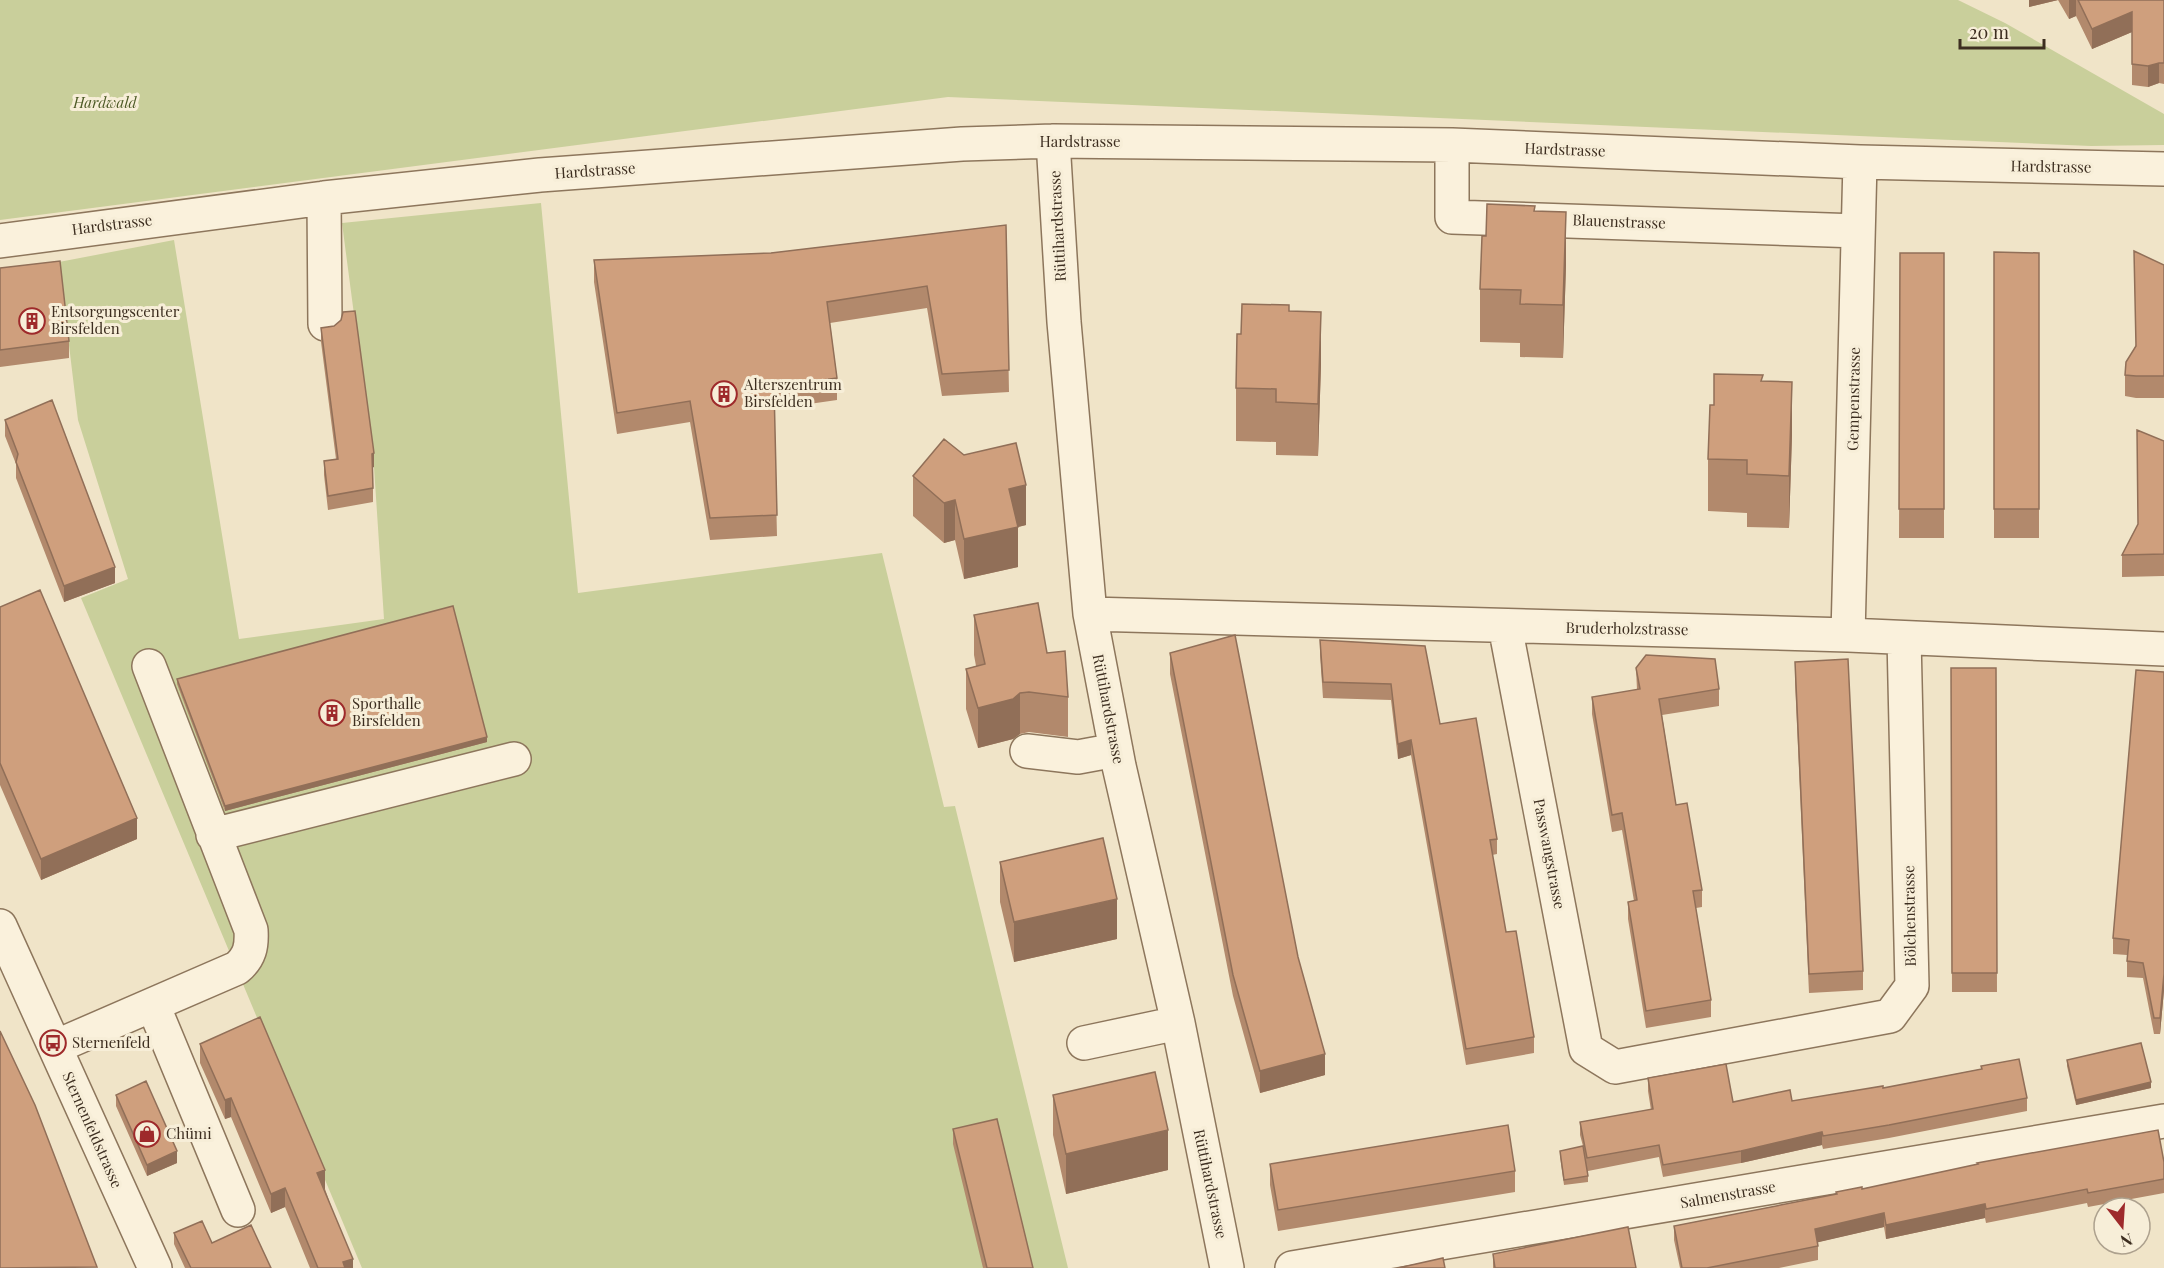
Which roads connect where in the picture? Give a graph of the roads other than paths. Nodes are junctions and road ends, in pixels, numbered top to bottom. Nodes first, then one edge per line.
1 (1053, 141) junction
2 (1452, 145) junction
3 (1860, 162) junction
4 (2164, 169) edge
5 (324, 198) junction
6 (1858, 231) junction
7 (0, 241) edge
8 (325, 324) dead end
9 (1090, 614) junction
10 (1504, 626) junction
11 (1848, 635) junction
12 (1904, 638) junction
13 (2164, 649) edge
14 (148, 666) dead end
15 (1116, 750) junction
16 (1027, 751) dead end
17 (514, 759) dead end
18 (213, 835) junction
19 (0, 926) edge
20 (153, 1005) junction
21 (1178, 1023) junction
22 (1084, 1043) dead end
23 (55, 1047) junction
24 (1615, 1067) joint
25 (2164, 1121) edge
26 (238, 1210) dead end
27 (155, 1268) edge
28 (1227, 1268) edge
29 (1292, 1268) edge

1 - 2 street, Hardstrasse
1 - 5 street, Hardstrasse
1 - 9 street, Rüttihardstrasse
2 - 3 street, Hardstrasse
2 - 6 street, Blauenstrasse
3 - 4 street, Hardstrasse
3 - 6 street, Gempenstrasse
5 - 7 street, Hardstrasse
5 - 8 street
6 - 11 street, Gempenstrasse
9 - 10 street, Bruderholzstrasse
9 - 15 street, Rüttihardstrasse
10 - 11 street, Bruderholzstrasse
10 - 24 street, Passwangstrasse
11 - 12 street, Bruderholzstrasse
12 - 13 street, Bruderholzstrasse
12 - 24 street, Bölchenstrasse
14 - 18 street
15 - 16 street
15 - 21 street, Rüttihardstrasse
17 - 18 street
18 - 20 street
19 - 23 street, Sternenfeldstrasse
20 - 23 street
20 - 26 street
21 - 22 street
21 - 28 street, Rüttihardstrasse
23 - 27 street, Sternenfeldstrasse
25 - 29 street, Salmenstrasse

